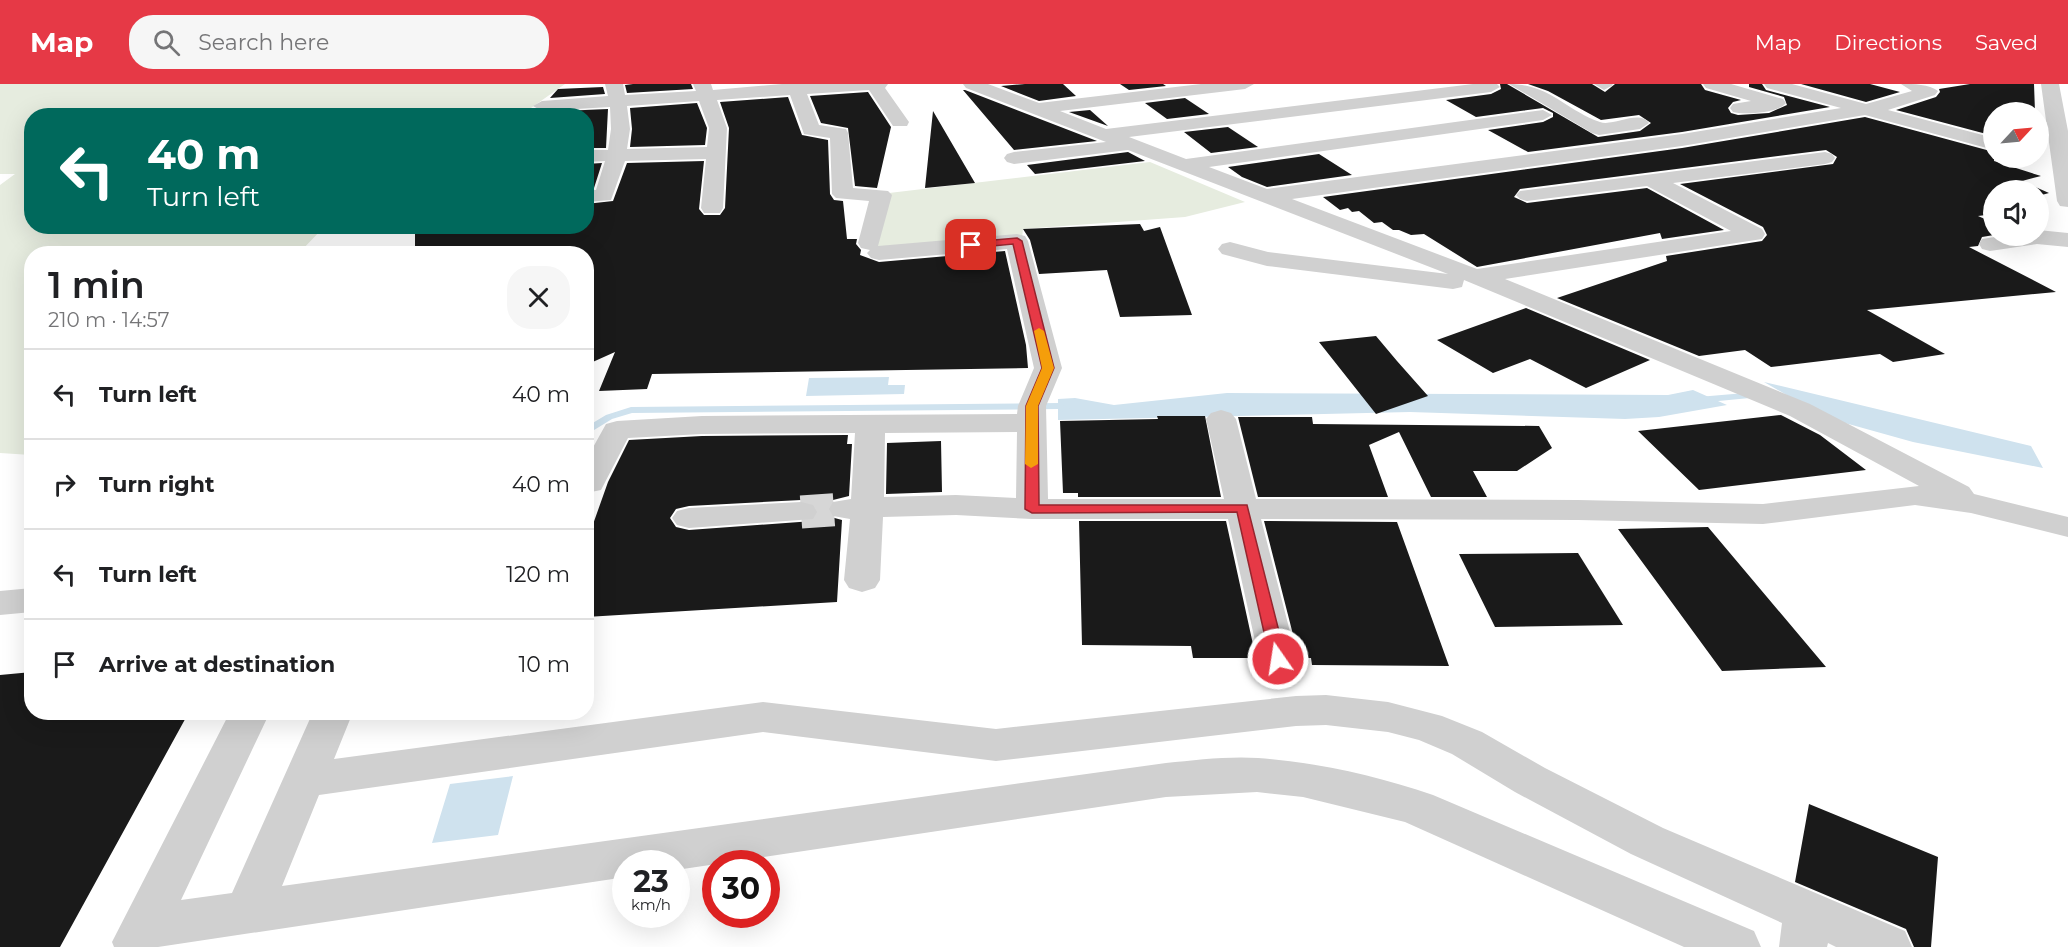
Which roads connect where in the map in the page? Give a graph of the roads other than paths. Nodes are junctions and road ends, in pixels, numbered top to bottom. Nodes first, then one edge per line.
1 (874, 84) edge
2 (879, 84) edge
3 (979, 84) edge
4 (1245, 84) edge
5 (1518, 84) edge
6 (1712, 84) edge
7 (1773, 84) edge
8 (1795, 84) edge
9 (1910, 84) edge
10 (2050, 84) edge
11 (1488, 85) edge
12 (794, 88) edge
13 (705, 90) edge
14 (617, 93) edge
15 (1876, 98) edge
16 (542, 106) dead end
17 (1035, 108) junction
18 (1722, 111) dead end
19 (1543, 115) junction
20 (1655, 121) dead end
21 (900, 122) dead end
22 (1983, 133) edge
23 (1105, 134) junction
24 (1682, 140) junction
25 (1983, 140) edge
26 (1132, 145) junction
27 (1606, 150) junction
28 (718, 153) junction
29 (616, 155) junction
30 (594, 156) edge
31 (2053, 156) edge
32 (1014, 158) dead end
33 (1825, 158) dead end
34 (1183, 166) junction
35 (1741, 167) junction
36 (1649, 179) junction
37 (1527, 195) dead end
38 (594, 196) edge
39 (1261, 196) junction
40 (2068, 201) edge
41 (712, 208) dead end
42 (2068, 220) edge
43 (2068, 230) edge
44 (2049, 238) edge
45 (2068, 240) edge
46 (1230, 249) dead end
47 (1475, 277) junction
48 (1509, 289) junction
49 (1032, 414) junction
50 (1221, 419) dead end
51 (870, 423) junction
52 (594, 475) edge
53 (1971, 503) junction
54 (856, 508) junction
55 (1242, 508) junction
56 (1032, 509) junction
57 (801, 512) tunnel mouth
58 (689, 518) dead end
59 (2068, 527) edge
60 (862, 580) dead end
61 (24, 601) edge
62 (0, 603) edge
63 (1278, 659) dead end
64 (246, 720) edge
65 (330, 720) edge
66 (304, 780) junction
67 (247, 912) junction
68 (1806, 930) edge
69 (138, 937) edge
70 (1737, 947) edge
71 (1888, 947) edge

1 - 2 street
1 - 12 street
1 - 21 street
3 - 17 street
4 - 17 street
5 - 20 street
6 - 18 street
7 - 15 street
8 - 15 street
9 - 15 street
10 - 31 street
11 - 19 street
11 - 23 street
12 - 13 street
12 - 49 street
13 - 14 street
13 - 28 street
14 - 16 street
14 - 29 street
15 - 22 street
15 - 24 street
15 - 25 street
17 - 23 street
19 - 27 street
19 - 34 street
23 - 26 street
24 - 27 street
24 - 35 street
26 - 32 street
26 - 34 street
27 - 39 street
28 - 29 street
28 - 41 street
29 - 30 street
29 - 38 street
31 - 40 street
33 - 35 street
34 - 39 street
35 - 36 street
36 - 37 street
36 - 47 street
39 - 47 street
42 - 43 street
44 - 45 street
46 - 48 street
47 - 48 street
48 - 53 street
49 - 51 street
49 - 56 street
50 - 55 street
51 - 52 street
51 - 54 street
53 - 55 street
53 - 59 street
54 - 56 street
54 - 60 street
55 - 56 street
55 - 63 street
57 - 58 street
61 - 62 street
64 - 69 street
65 - 66 street
66 - 67 street
66 - 68 street
67 - 69 street
67 - 70 street
68 - 71 street

